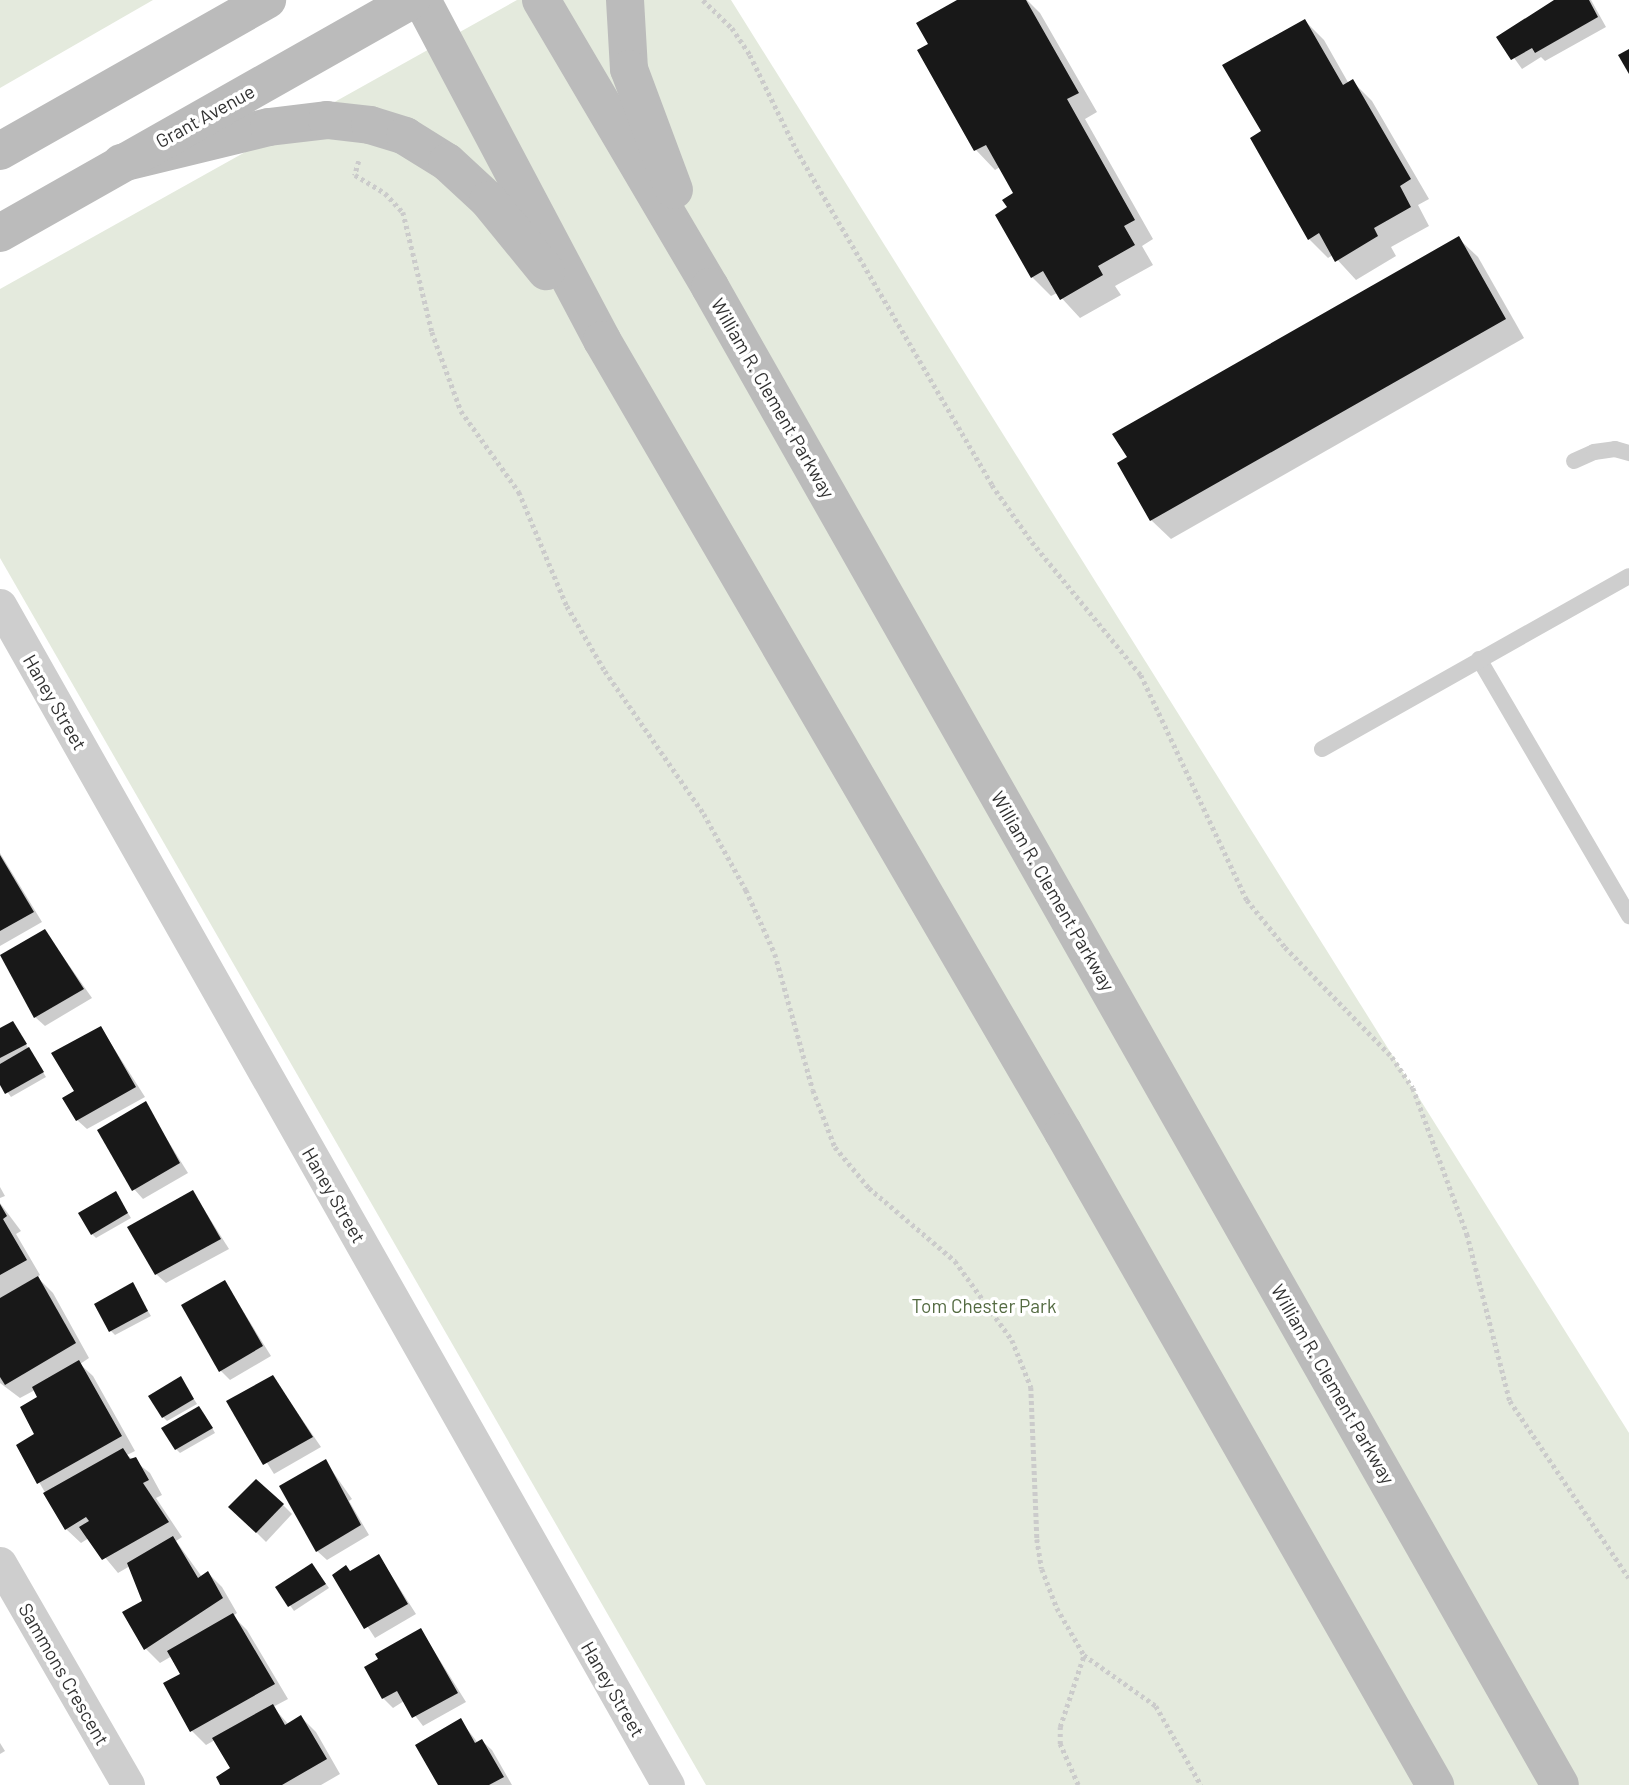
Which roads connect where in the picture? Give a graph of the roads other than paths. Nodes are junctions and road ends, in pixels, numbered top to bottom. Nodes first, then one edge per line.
1 (267, 0) edge
2 (411, 0) edge
3 (422, 0) edge
4 (541, 0) edge
5 (625, 0) edge
6 (0, 151) edge
7 (121, 163) junction
8 (0, 233) edge
9 (710, 287) junction
10 (602, 340) junction
11 (1629, 453) edge
12 (1574, 461) dead end
13 (1629, 576) edge
14 (0, 606) edge
15 (1479, 659) junction
16 (1322, 749) dead end
17 (1629, 916) edge
18 (0, 1563) edge
19 (128, 1785) edge
20 (668, 1785) edge
21 (1435, 1785) edge
22 (1560, 1785) edge

1 - 6 main road
2 - 7 main road, Grant Avenue
3 - 10 main road
4 - 9 main road, William R. Clement Parkway
5 - 9 main road
7 - 8 main road, Grant Avenue
7 - 10 main road
9 - 22 main road, William R. Clement Parkway
10 - 21 main road
11 - 12 lane
13 - 15 lane
14 - 20 street, Haney Street
15 - 16 lane
15 - 17 lane
18 - 19 street, Sammons Crescent

